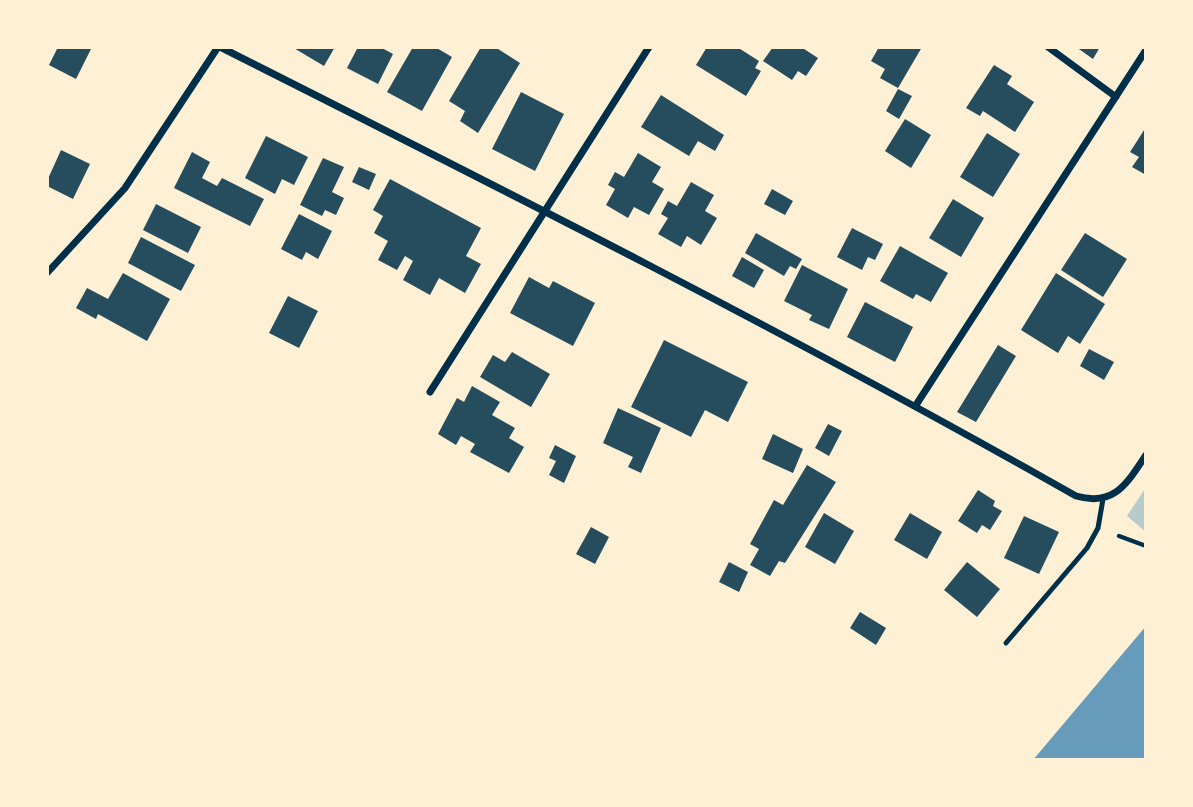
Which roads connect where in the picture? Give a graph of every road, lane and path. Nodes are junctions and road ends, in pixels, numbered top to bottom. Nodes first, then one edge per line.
1 (219, 47) edge
2 (649, 47) edge
3 (1048, 47) edge
4 (1146, 50) edge
5 (1116, 97) junction
6 (544, 210) junction
7 (47, 273) edge
8 (430, 392) dead end
9 (916, 405) junction
10 (1146, 455) edge
11 (1103, 499) junction
12 (1098, 528) junction
13 (1146, 546) edge
14 (1006, 643) dead end

1 - 6 street
1 - 7 street
2 - 6 street
3 - 5 street
4 - 5 street
5 - 9 street
6 - 8 street
6 - 9 street
9 - 11 street
10 - 11 street
11 - 12 lane
12 - 13 path
12 - 14 lane

